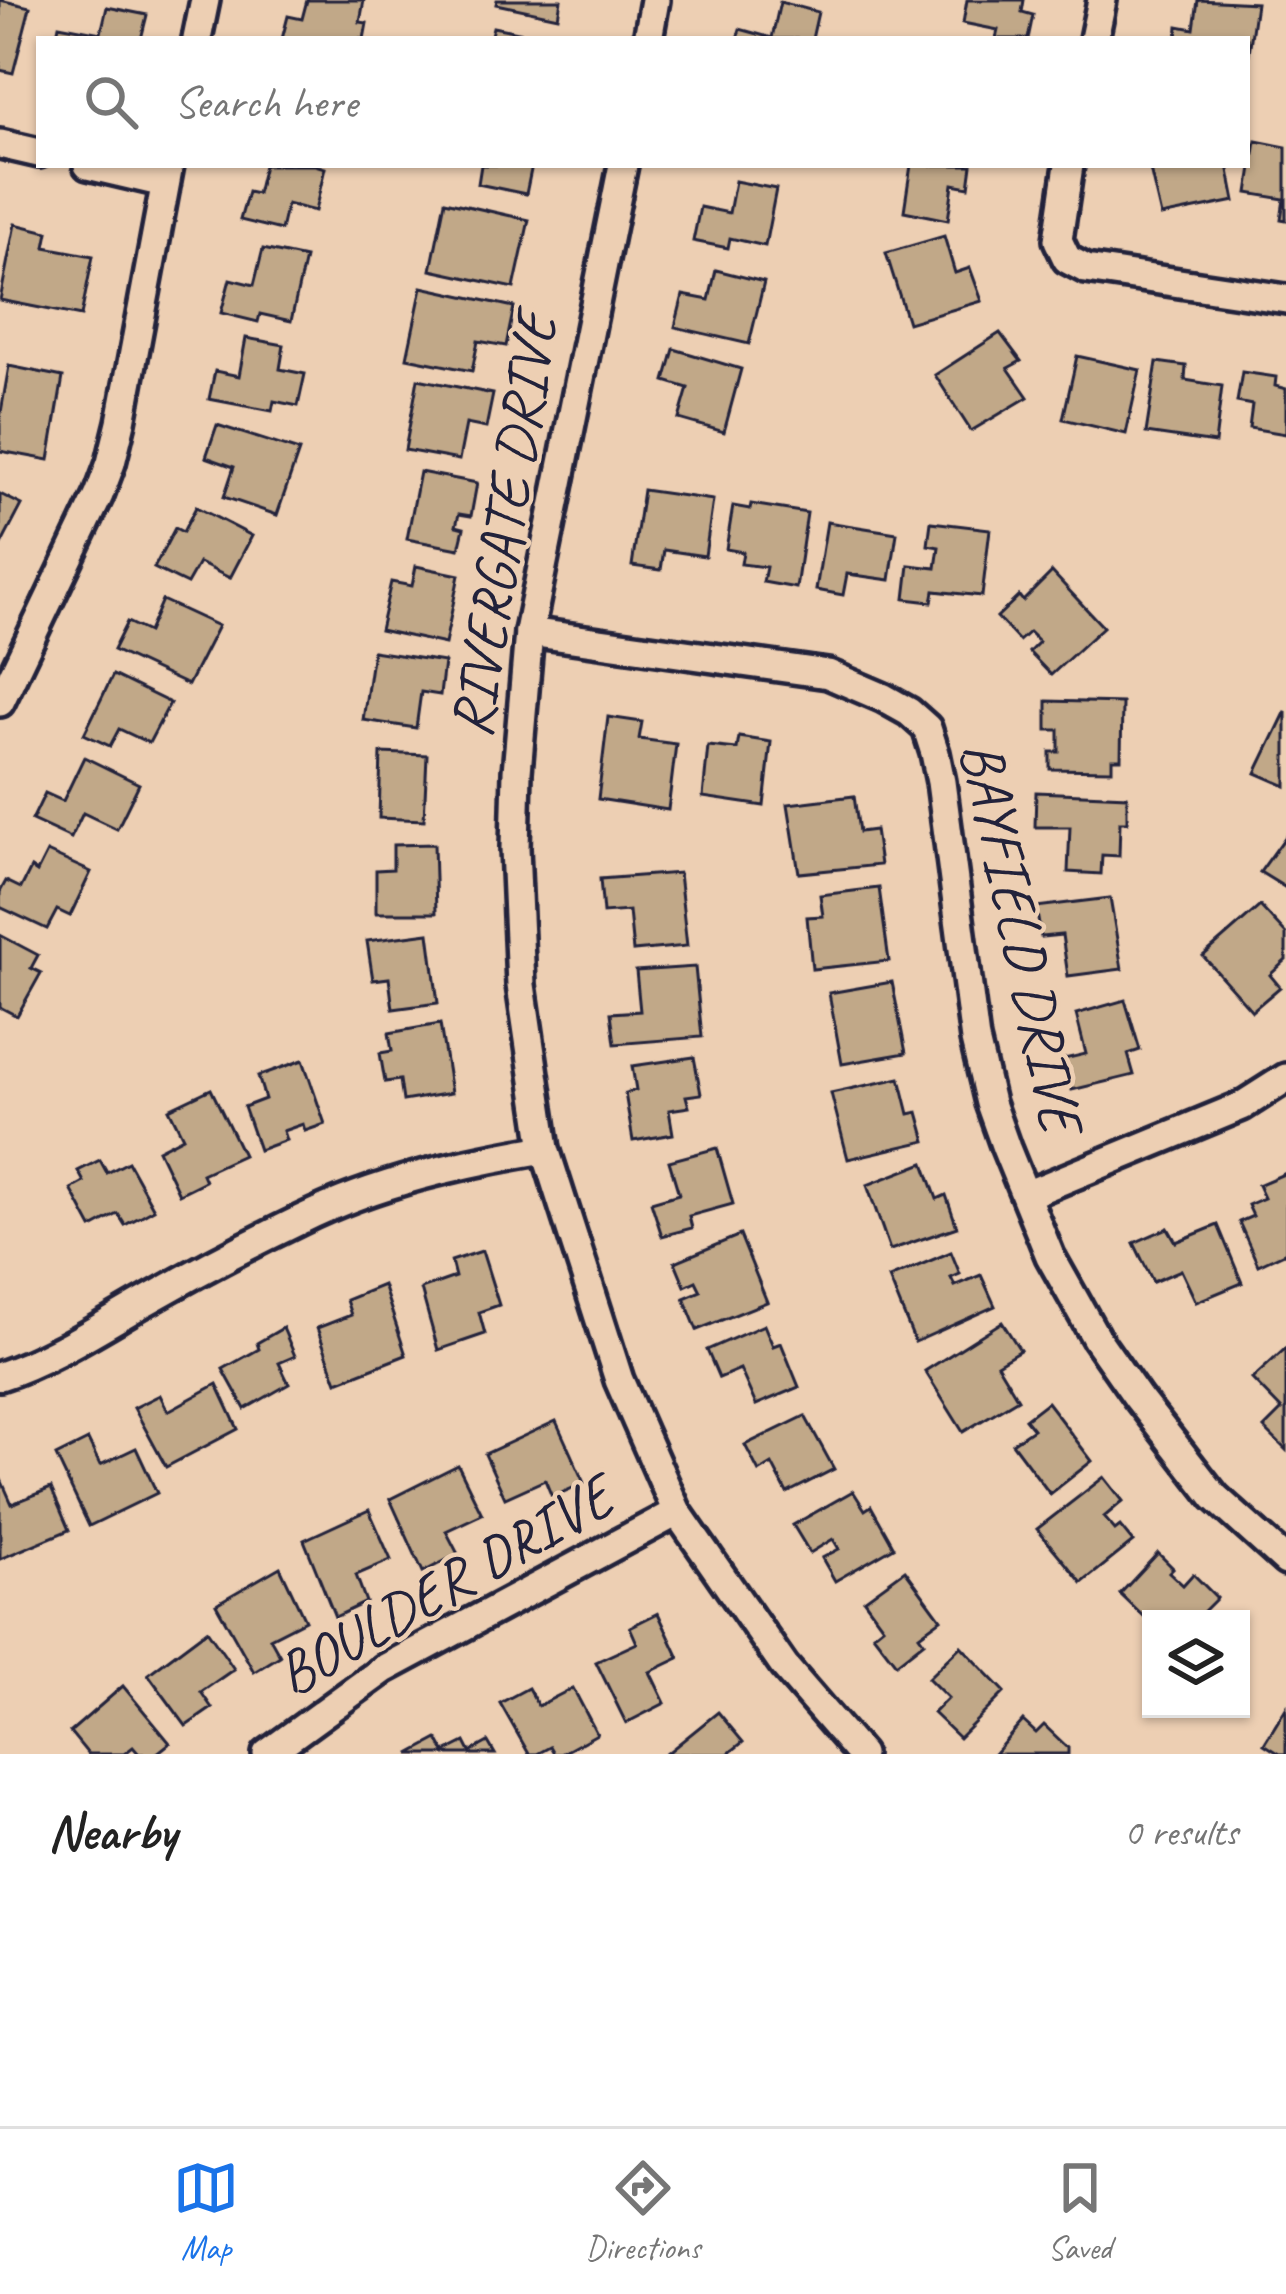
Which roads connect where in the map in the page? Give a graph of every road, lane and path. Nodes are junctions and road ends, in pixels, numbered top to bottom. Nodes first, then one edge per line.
1 (206, 0) edge
2 (656, 0) edge
3 (1102, 0) edge
4 (198, 36) edge
5 (649, 36) edge
6 (1095, 36) edge
7 (0, 144) edge
8 (36, 152) edge
9 (115, 168) edge
10 (621, 168) edge
11 (1069, 168) edge
12 (168, 174) edge
13 (1286, 298) edge
14 (530, 632) junction
15 (0, 702) edge
16 (1286, 1078) edge
17 (545, 1149) junction
18 (1026, 1195) junction
19 (0, 1376) edge
20 (677, 1511) junction
21 (1286, 1561) edge
22 (286, 1748) edge
23 (860, 1754) edge

1 - 4 street
2 - 5 street
3 - 6 street
7 - 8 street
9 - 12 street
10 - 14 street, RIVERGATE DRIVE
11 - 13 street
12 - 15 street
14 - 17 street, RIVERGATE DRIVE
14 - 18 street, BAYFIELD DRIVE
16 - 18 street
17 - 19 street
17 - 20 street, RIVERGATE DRIVE
18 - 21 street, BAYFIELD DRIVE
20 - 22 street, BOULDER DRIVE
20 - 23 street, RIVERGATE DRIVE

